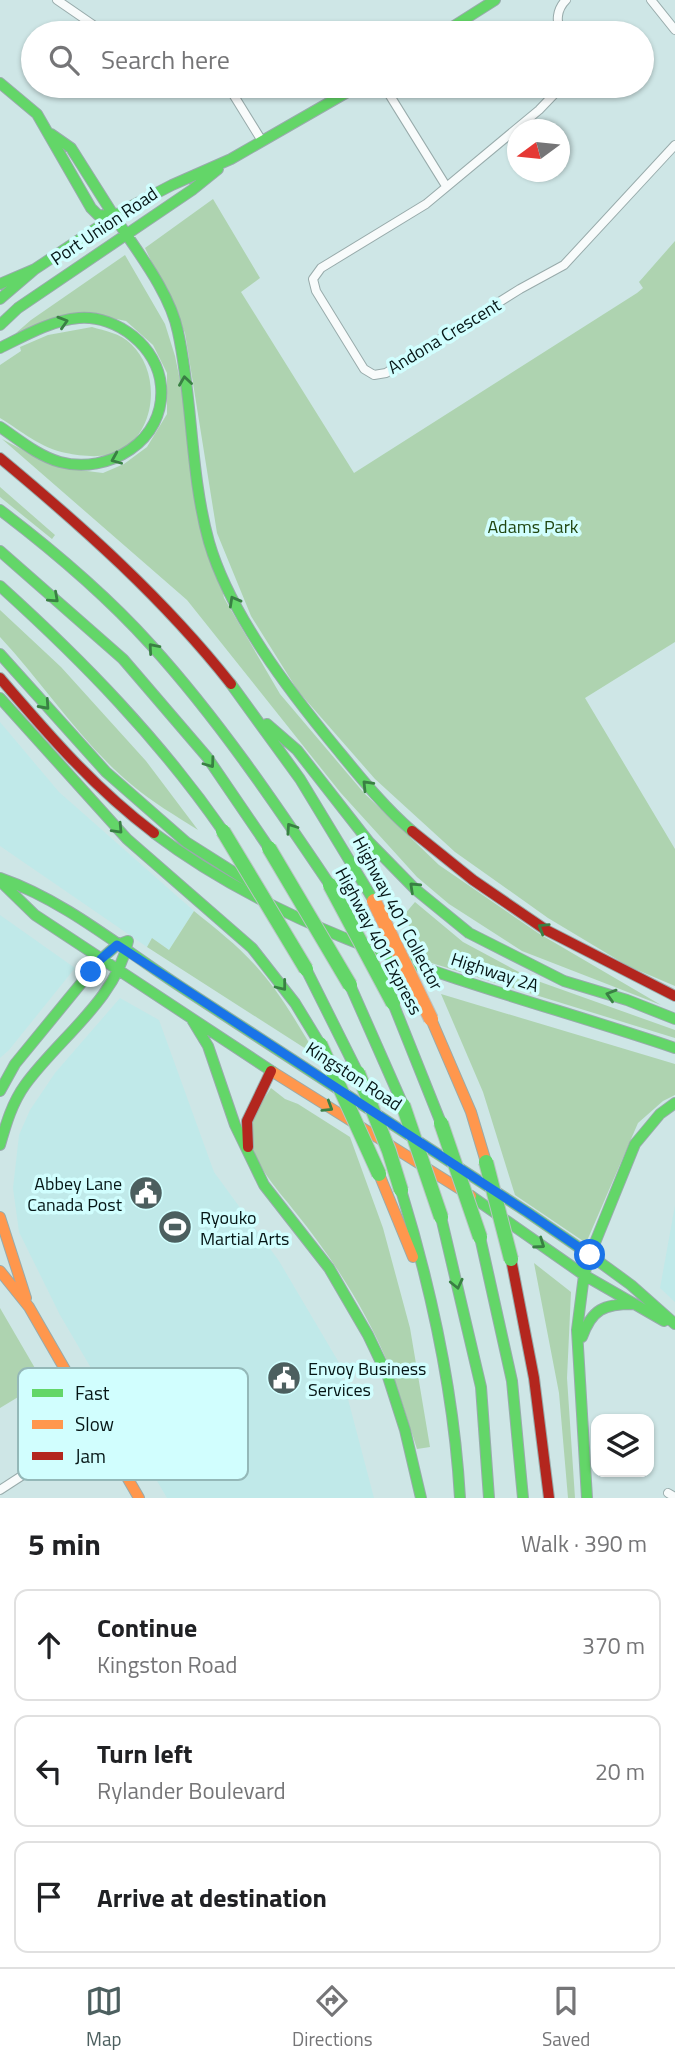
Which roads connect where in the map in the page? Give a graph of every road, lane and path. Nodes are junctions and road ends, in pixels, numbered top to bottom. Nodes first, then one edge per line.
1 (57, 0) edge
2 (495, 0) edge
3 (566, 0) edge
4 (651, 0) edge
5 (88, 21) edge
6 (462, 21) edge
7 (557, 21) edge
8 (675, 30) edge
9 (0, 83) edge
10 (235, 98) edge
11 (337, 98) edge
12 (391, 98) edge
13 (550, 98) edge
14 (262, 141) junction
15 (675, 145) edge
16 (231, 159) junction
17 (446, 186) junction
18 (114, 216) junction
19 (127, 233) junction
20 (35, 270) junction
21 (0, 284) edge
22 (0, 299) edge
23 (0, 325) edge
24 (0, 348) edge
25 (0, 427) edge
26 (0, 458) edge
27 (0, 509) edge
28 (0, 551) edge
29 (0, 586) edge
30 (0, 654) edge
31 (0, 678) edge
32 (0, 698) edge
33 (251, 709) junction
34 (0, 880) edge
35 (307, 920) junction
36 (122, 949) junction
37 (101, 959) junction
38 (119, 971) junction
39 (675, 996) edge
40 (191, 1018) junction
41 (675, 1019) edge
42 (675, 1048) edge
43 (282, 1051) junction
44 (271, 1070) junction
45 (0, 1091) edge
46 (675, 1103) edge
47 (1, 1136) edge
48 (248, 1152) junction
49 (0, 1217) edge
50 (590, 1255) junction
51 (0, 1271) edge
52 (584, 1275) junction
53 (633, 1304) junction
54 (29, 1307) junction
55 (675, 1325) edge
56 (441, 1340) junction
57 (577, 1355) junction
58 (64, 1368) edge
59 (18, 1478) edge
60 (128, 1480) edge
61 (0, 1490) edge
62 (139, 1498) edge
63 (421, 1498) edge
64 (460, 1498) edge
65 (489, 1498) edge
66 (523, 1498) edge
67 (549, 1498) edge
68 (587, 1498) edge

1 - 5 street
2 - 6 main road
3 - 7 street
4 - 8 street
9 - 18 main road
10 - 14 street
11 - 14 main road, Port Union Road
12 - 17 street
13 - 17 street, Andona Crescent
14 - 16 main road, Port Union Road
15 - 17 street, Andona Crescent
16 - 18 main road, Port Union Road
16 - 19 main road, Port Union Road
18 - 19 main road
18 - 20 main road, Port Union Road
19 - 23 main road, Port Union Road
39 -> 19 main road
20 - 21 main road
20 - 22 main road, Port Union Road
24 -> 25 main road
26 - 33 main road, Highway 401 Collector
66 -> 27 main road, Highway 401 Express, bridge
28 -> 65 main road, bridge
29 - 56 main road, bridge
30 -> 35 main road
31 - 35 main road
32 -> 56 main road, bridge
41 -> 33 main road
33 - 67 main road, Highway 401 Collector, bridge
34 - 36 main road, Kingston Road
34 - 37 main road, Kingston Road
35 - 42 main road, Highway 2A
36 - 37 main road
36 - 38 main road
36 - 43 main road, Kingston Road
37 - 38 main road, Kingston Road
37 - 45 main road
38 - 40 main road, Kingston Road
38 - 47 main road
40 - 44 main road, Kingston Road
40 - 48 main road
43 - 44 main road
43 - 50 main road, Kingston Road
44 - 48 main road
44 -> 52 main road, Kingston Road
46 - 50 main road
48 - 63 main road
49 - 54 main road
50 - 52 main road
50 - 55 main road, Kingston Road
51 - 54 main road
52 - 53 main road, Kingston Road
52 - 57 main road
53 - 55 main road, Kingston Road
53 - 57 main road
54 - 58 main road
56 - 64 main road
57 - 68 main road
59 - 61 street
60 - 62 main road

